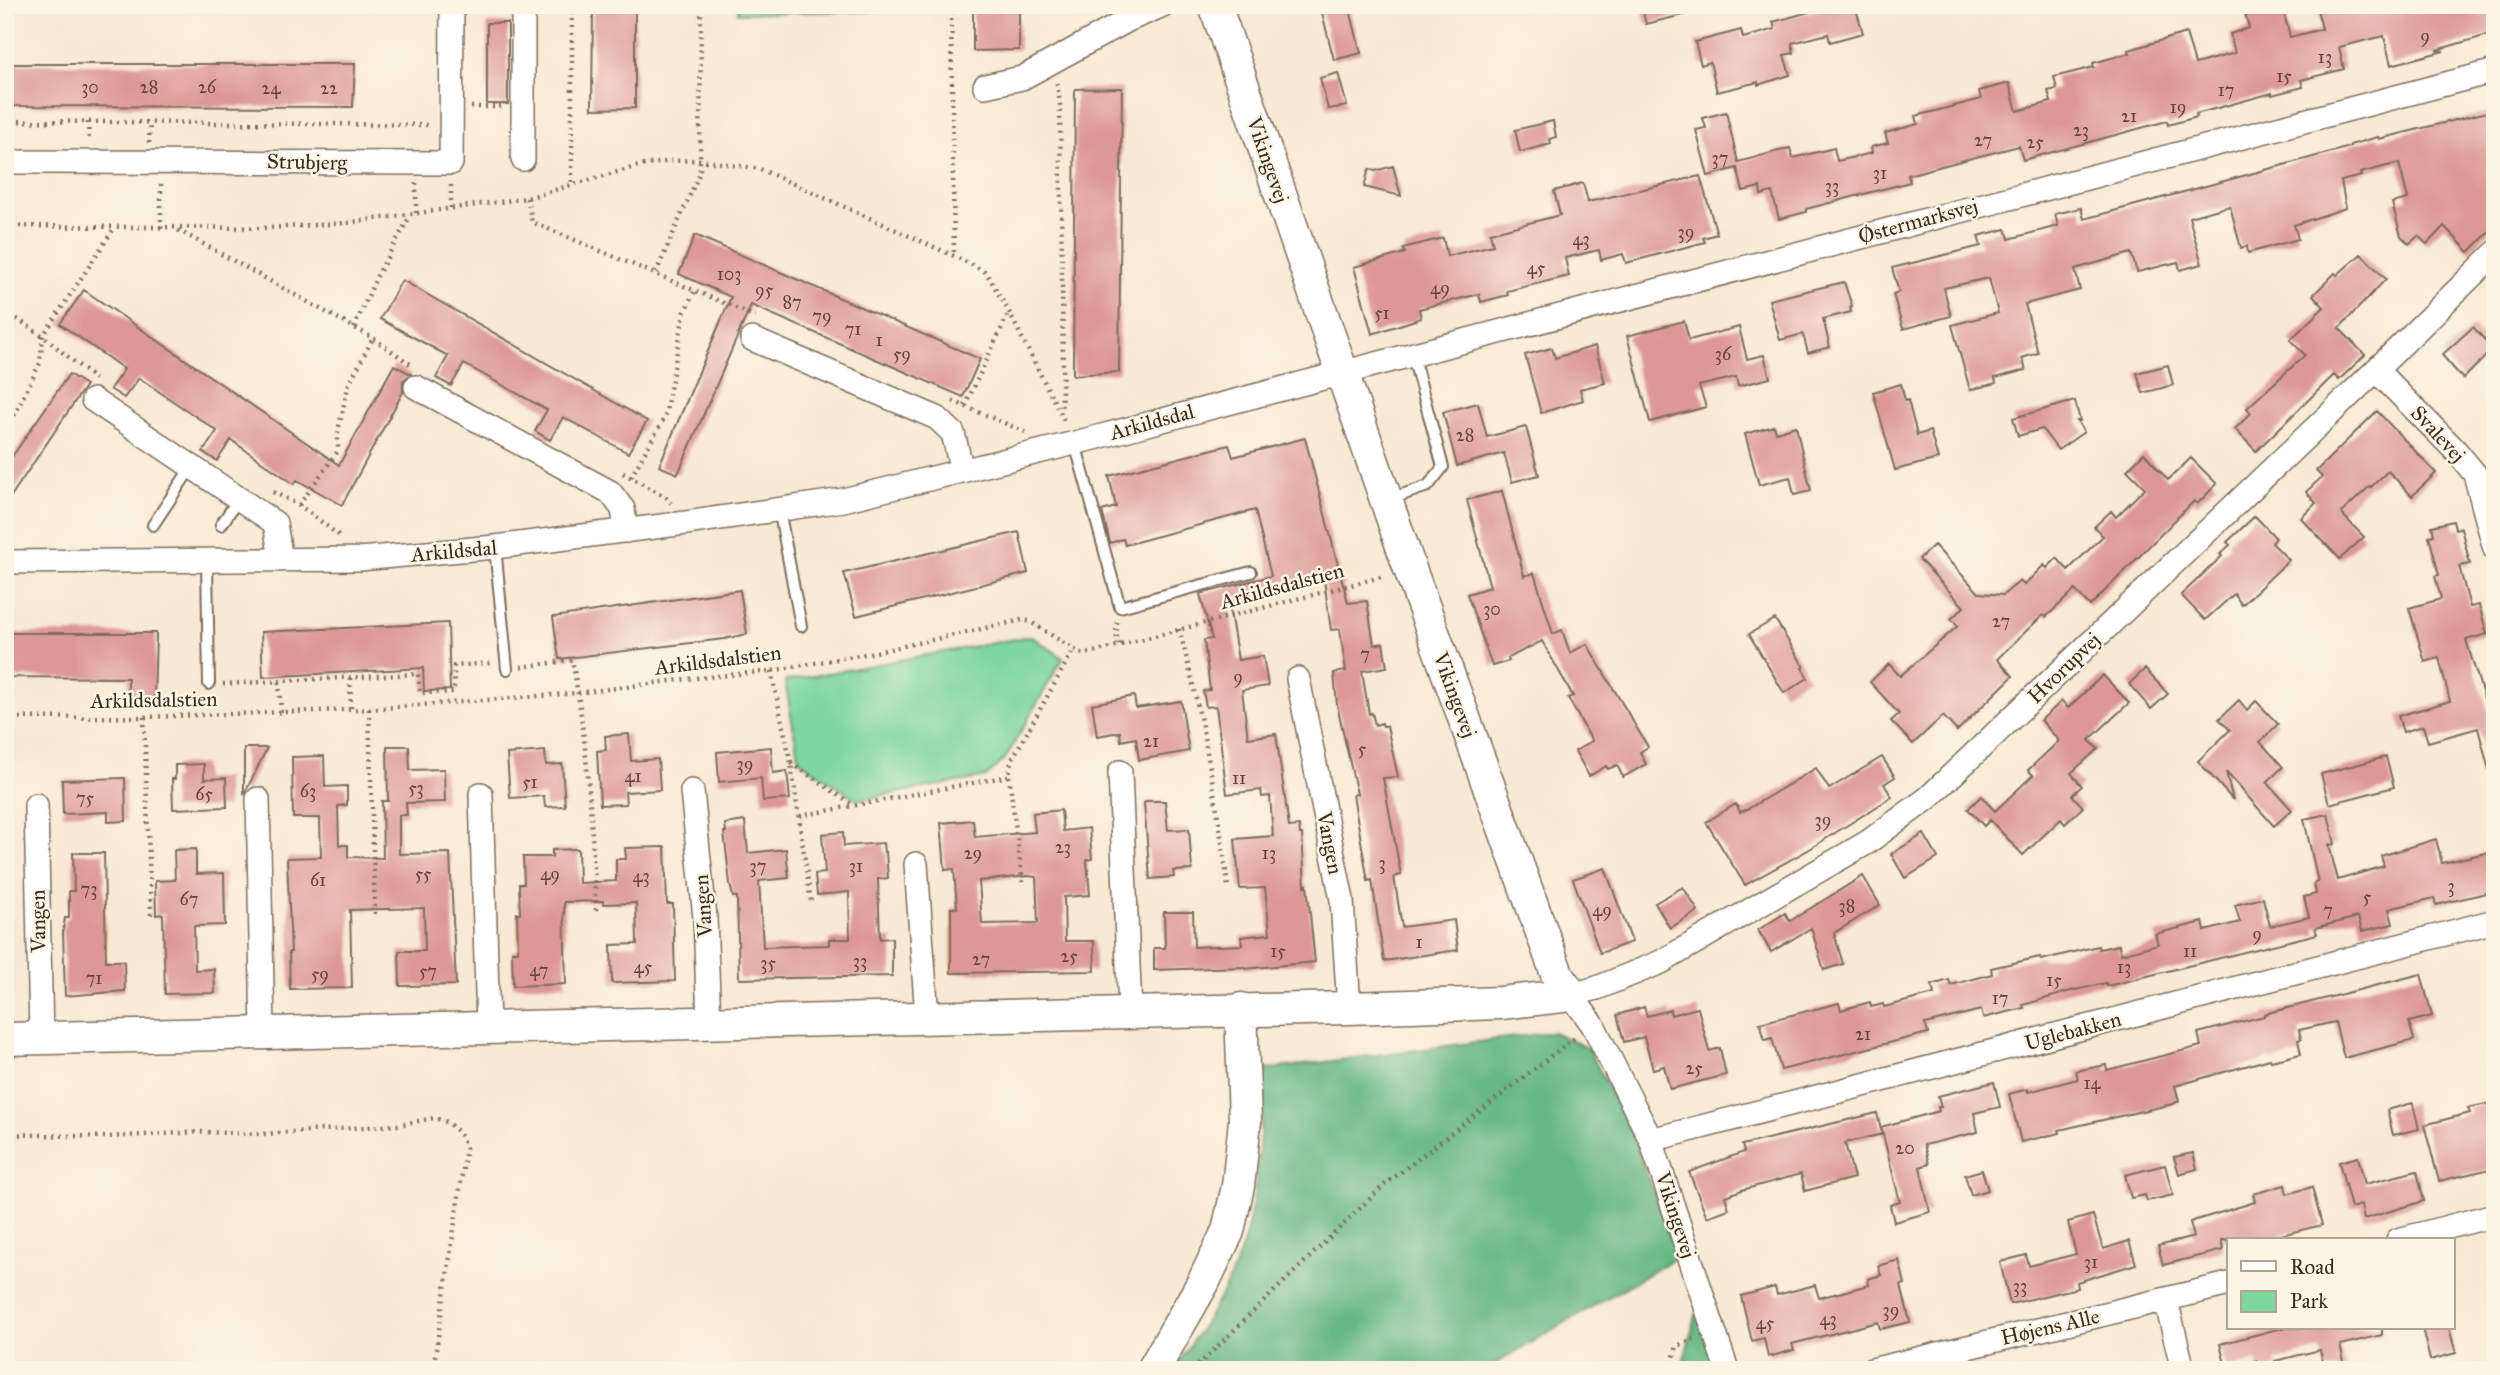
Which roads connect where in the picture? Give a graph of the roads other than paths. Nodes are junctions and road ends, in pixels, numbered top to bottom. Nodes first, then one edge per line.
1 (452, 5) edge
2 (523, 5) edge
3 (1163, 5) edge
4 (1215, 5) edge
5 (2495, 71) edge
6 (985, 86) dead end
7 (523, 159) dead end
8 (5, 162) edge
9 (2495, 253) edge
10 (752, 339) dead end
11 (1412, 353) junction
12 (2376, 370) junction
13 (1342, 372) junction
14 (416, 387) dead end
15 (93, 400) dead end
16 (1075, 443) junction
17 (192, 466) junction
18 (962, 471) junction
19 (2485, 472) edge
20 (239, 498) junction
21 (1387, 500) junction
22 (779, 509) junction
23 (153, 525) dead end
24 (221, 525) dead end
25 (626, 531) junction
26 (495, 547) junction
27 (2495, 549) edge
28 (281, 560) junction
29 (207, 561) junction
30 (5, 562) edge
31 (1251, 572) dead end
32 (801, 626) dead end
33 (506, 665) road end
34 (1298, 679) dead end
35 (209, 684) road end
36 (1120, 772) dead end
37 (692, 791) dead end
38 (481, 794) dead end
39 (258, 799) dead end
40 (36, 804) dead end
41 (916, 864) dead end
42 (2495, 921) edge
43 (1571, 995) junction
44 (1349, 1008) junction
45 (1241, 1009) junction
46 (1130, 1012) junction
47 (927, 1017) junction
48 (709, 1022) junction
49 (488, 1027) junction
50 (263, 1032) junction
51 (41, 1038) junction
52 (5, 1039) edge
53 (1651, 1140) junction
54 (2495, 1215) edge
55 (2406, 1238) edge
56 (2227, 1285) edge
57 (2166, 1300) junction
58 (1153, 1370) edge
59 (1727, 1370) edge
60 (1872, 1370) edge
61 (2183, 1370) edge

1 - 8 street, Strubjerg
2 - 7 street
3 - 6 street
4 - 13 street, Vikingevej
5 - 11 street, Østermarksvej
9 - 12 street, Hvorupvej
10 - 18 street
11 - 13 street, Østermarksvej
11 - 21 lane
12 - 19 street, Svalevej
12 - 43 street, Hvorupvej
13 - 16 street, Arkildsdal
13 - 21 street, Vikingevej
14 - 25 street
15 - 17 street
16 - 18 street, Arkildsdal
16 - 31 lane
17 - 20 street
17 - 23 lane
18 - 22 street, Arkildsdal
19 - 27 street, Svalevej
20 - 24 lane
20 - 28 street
21 - 43 street, Vikingevej
22 - 25 street, Arkildsdal
22 - 32 lane
25 - 26 street, Arkildsdal
26 - 28 street, Arkildsdal
26 - 33 lane
28 - 29 street, Arkildsdal
29 - 30 street, Arkildsdal
29 - 35 lane
34 - 44 street, Vangen
36 - 46 street
37 - 48 street, Vangen
38 - 49 street
39 - 50 street
40 - 51 street, Vangen
41 - 47 street
42 - 53 street, Uglebakken
43 - 44 street
43 - 53 street, Vikingevej
44 - 45 street
45 - 46 street
45 - 58 street
46 - 47 street
47 - 48 street
48 - 49 street
49 - 50 street
50 - 51 street
51 - 52 street
53 - 59 street, Vikingevej
54 - 55 street
56 - 57 street, Højens Alle
57 - 60 street, Højens Alle
57 - 61 street

